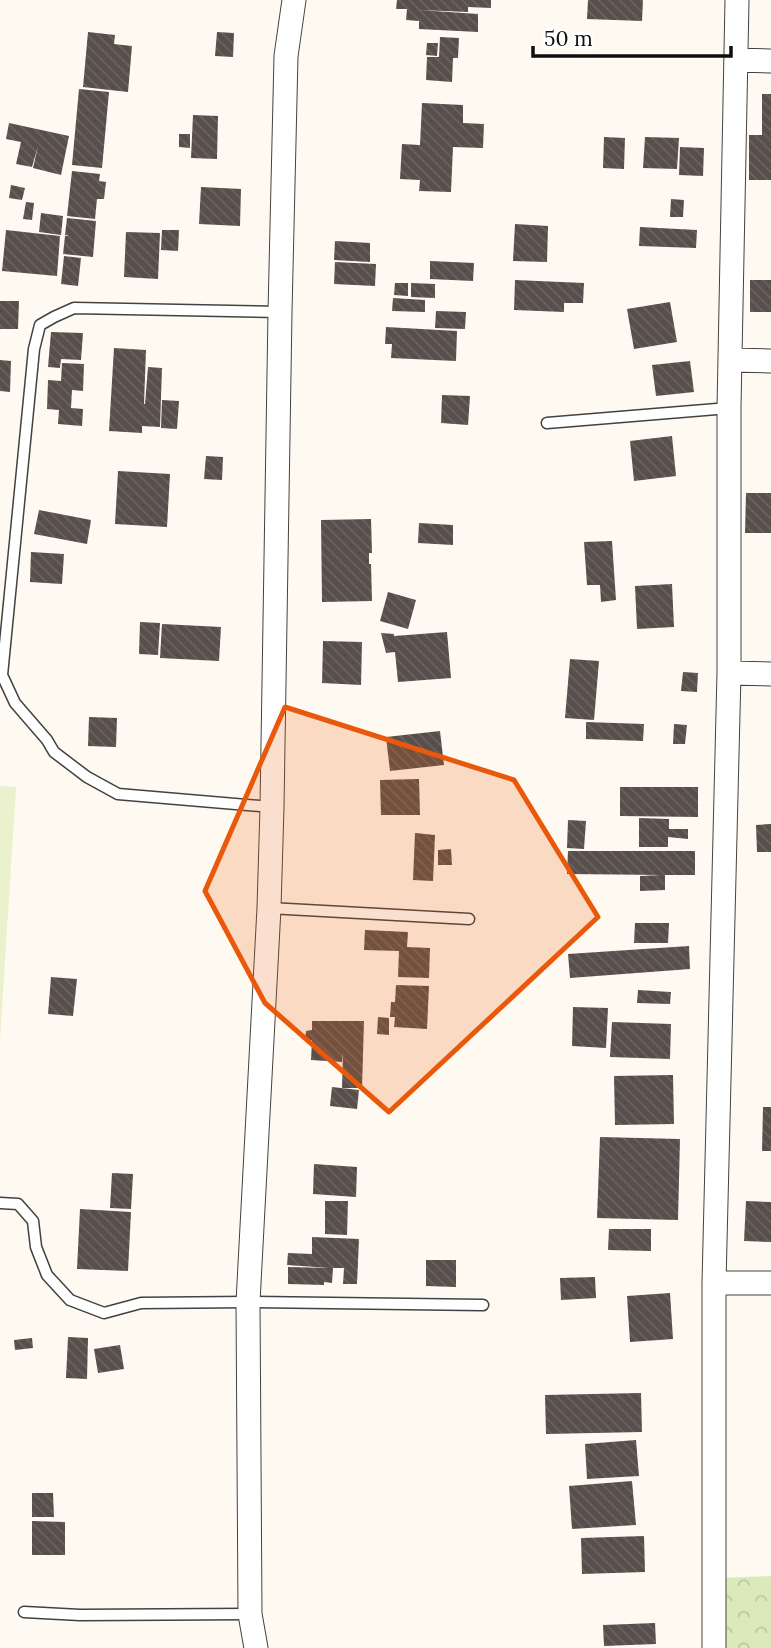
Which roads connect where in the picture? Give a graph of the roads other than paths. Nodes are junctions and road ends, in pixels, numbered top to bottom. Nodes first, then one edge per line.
1 (294, 0) edge
2 (737, 0) edge
3 (736, 60) junction
4 (771, 61) edge
5 (280, 312) junction
6 (731, 360) junction
7 (771, 361) edge
8 (729, 408) junction
9 (547, 423) dead end
10 (729, 673) junction
11 (771, 674) edge
12 (272, 807) junction
13 (269, 908) junction
14 (469, 919) dead end
15 (0, 1203) edge
16 (714, 1283) junction
17 (771, 1283) edge
18 (248, 1302) junction
19 (483, 1305) dead end
20 (24, 1612) dead end
21 (250, 1614) junction
22 (256, 1648) edge
23 (714, 1648) edge

1 - 5 street
2 - 3 street
3 - 4 street
3 - 6 street
5 - 12 street
5 - 12 lane
6 - 7 street
6 - 8 street
8 - 9 lane
8 - 10 street
10 - 11 street
10 - 16 street
12 - 13 street
13 - 14 lane
13 - 18 street
15 - 18 lane
16 - 17 street
16 - 23 street
18 - 19 lane
18 - 21 street
20 - 21 lane
21 - 22 street

